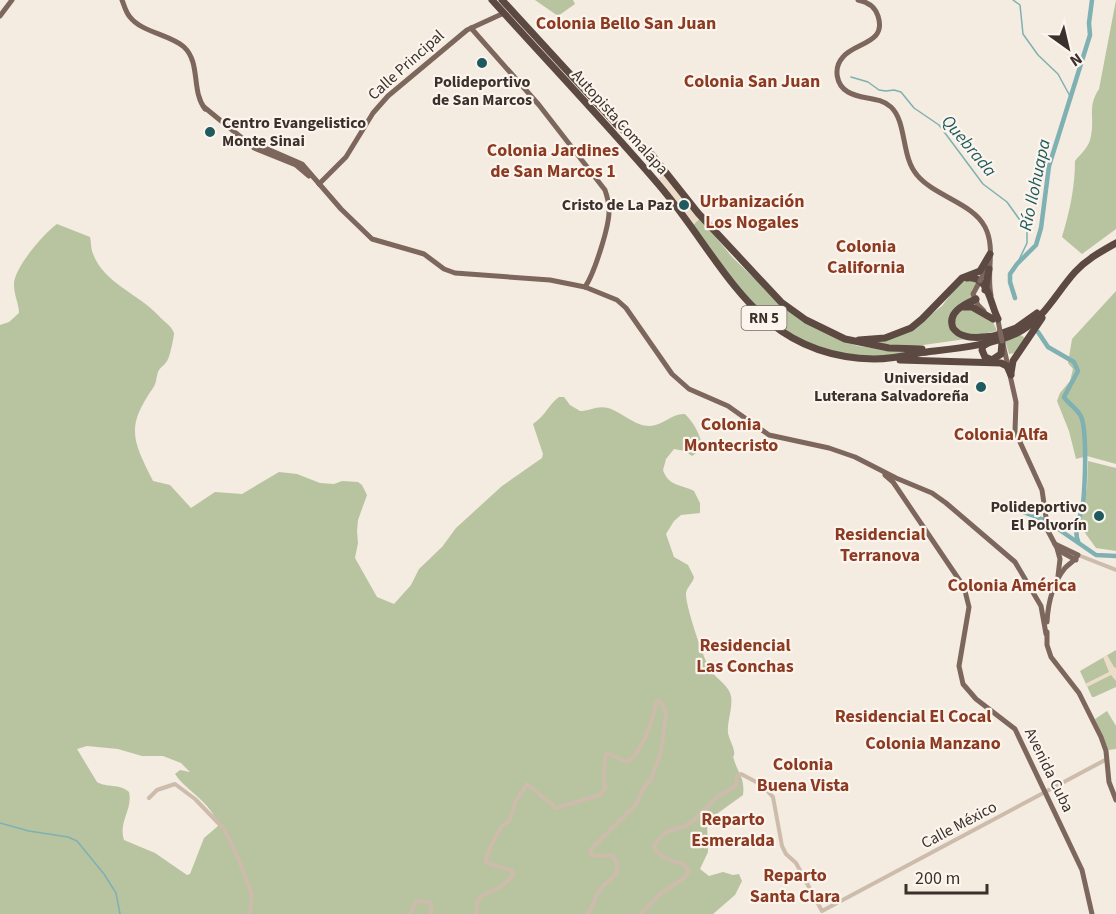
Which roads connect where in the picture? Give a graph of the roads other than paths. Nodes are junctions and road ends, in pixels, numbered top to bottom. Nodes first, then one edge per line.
1 (12, 0) edge
2 (122, 0) edge
3 (492, 0) edge
4 (502, 0) edge
5 (858, 0) edge
6 (504, 13) junction
7 (0, 16) edge
8 (471, 28) junction
9 (204, 107) junction
10 (637, 141) junction
11 (255, 145) junction
12 (265, 153) junction
13 (273, 153) junction
14 (634, 156) junction
15 (672, 181) junction
16 (317, 182) junction
17 (660, 187) junction
18 (1116, 237) edge
19 (1116, 243) edge
20 (990, 252) junction
21 (989, 269) junction
22 (983, 284) junction
23 (585, 287) junction
24 (1057, 296) junction
25 (936, 305) junction
26 (959, 309) junction
27 (995, 319) junction
28 (830, 333) junction
29 (1018, 333) junction
30 (999, 336) junction
31 (1005, 352) junction
32 (875, 359) junction
33 (1011, 375) junction
34 (879, 470) junction
35 (911, 485) junction
36 (901, 494) junction
37 (1056, 546) junction
38 (1080, 557) junction
39 (1116, 570) edge
40 (1058, 580) junction
41 (1034, 592) junction
42 (1051, 597) junction
43 (1046, 634) junction
44 (1107, 759) junction
45 (1044, 793) junction
46 (149, 798) dead end
47 (1116, 800) edge
48 (250, 914) edge
49 (410, 914) edge
50 (430, 914) edge
51 (477, 914) edge
52 (587, 914) edge
53 (641, 914) edge
54 (1092, 914) edge

1 - 7 main road
2 - 9 main road
3 - 6 highway, Autopista Comalapa / RN 5
4 - 10 highway, Autopista Comalapa / RN 5
5 - 20 main road
6 - 8 main road, Calle Principal
6 - 14 highway, Autopista Comalapa / RN 5
8 - 16 main road, Calle Principal
8 - 23 main road
9 - 11 main road
9 - 12 main road
10 - 14 highway
10 - 15 highway, Autopista Comalapa / RN 5
11 - 12 main road
11 - 13 main road
12 - 13 main road
13 - 16 main road
13 - 16 main road
14 - 17 highway, Autopista Comalapa / RN 5
15 - 17 highway
15 - 28 highway, Autopista Comalapa / RN 5
16 - 23 main road
17 - 32 highway, Autopista Comalapa / RN 5
18 - 30 highway, Autopista Comalapa / RN 5
19 - 24 highway, Autopista Comalapa / RN 5
20 - 21 main road
20 - 22 main road
20 - 25 highway
21 - 22 highway
21 - 27 main road
22 - 26 highway
22 - 27 main road
23 - 34 main road
24 - 29 highway, Autopista Comalapa / RN 5
24 - 33 highway
25 - 27 highway
25 - 28 highway
26 - 27 highway
26 - 30 highway
27 - 30 main road
28 - 30 highway, Autopista Comalapa / RN 5
29 - 30 highway, Autopista Comalapa / RN 5
29 - 31 highway
30 - 31 main road
30 - 32 highway, Autopista Comalapa / RN 5
31 - 33 main road
32 - 33 highway
33 - 37 main road
34 - 35 main road
34 - 36 main road, Avenida Cuba
35 - 36 main road
35 - 41 main road
36 - 45 main road, Avenida Cuba
37 - 38 main road
37 - 40 main road
38 - 39 street
38 - 40 main road
40 - 42 main road
41 - 42 main road
41 - 43 main road
42 - 43 main road
43 - 44 main road
44 - 45 street, Calle México
44 - 47 main road
45 - 53 street, Calle México
45 - 54 main road, Avenida Cuba
46 - 48 street
49 - 50 street
51 - 52 street

